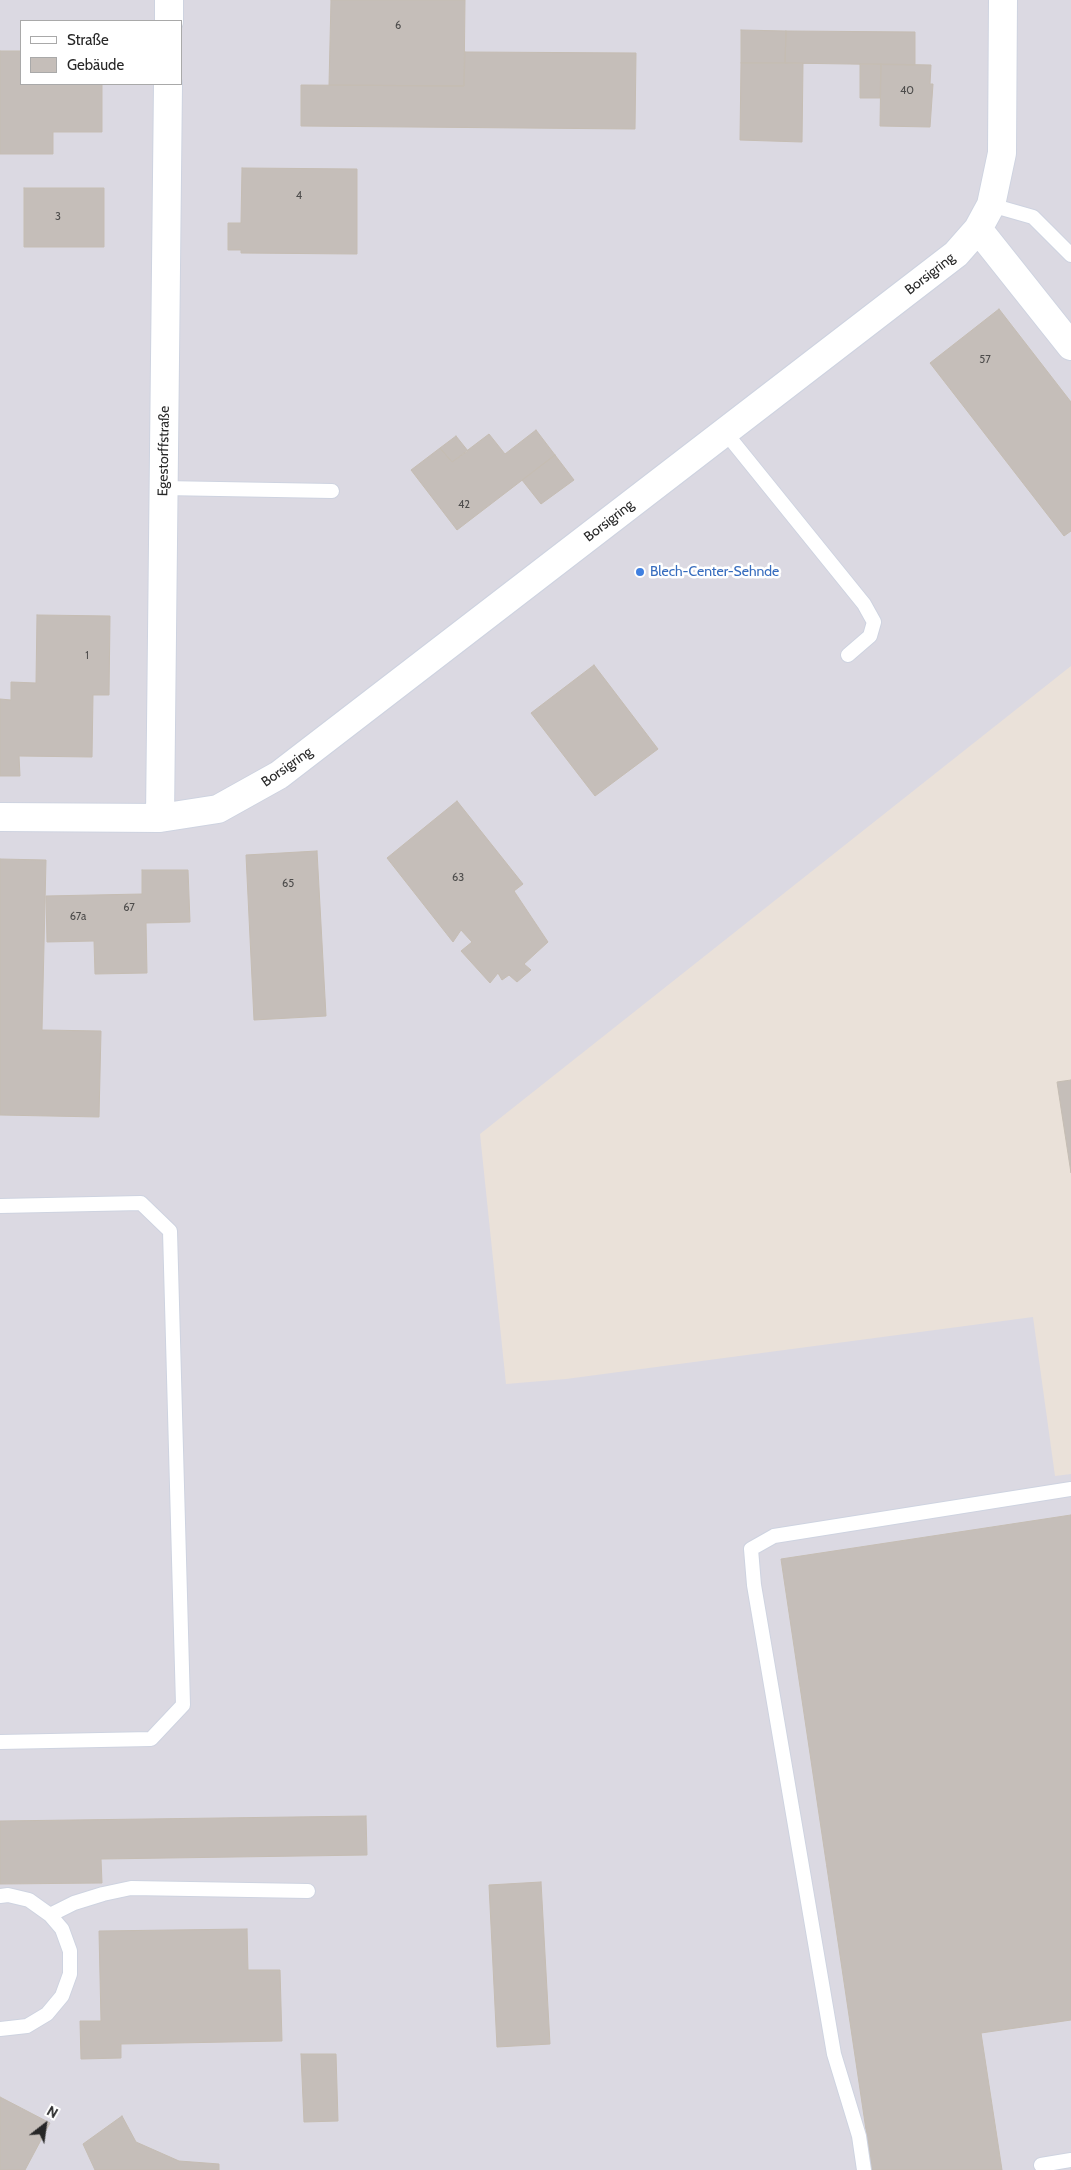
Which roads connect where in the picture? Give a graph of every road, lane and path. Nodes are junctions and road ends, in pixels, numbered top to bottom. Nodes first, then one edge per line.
1 (169, 0) edge
2 (1003, 0) edge
3 (169, 20) edge
4 (168, 85) edge
5 (991, 205) junction
6 (978, 229) junction
7 (1071, 255) edge
8 (1071, 346) edge
9 (725, 432) junction
10 (163, 488) junction
11 (332, 491) dead end
12 (848, 656) dead end
13 (0, 817) edge
14 (160, 818) junction
15 (0, 1206) edge
16 (1071, 1489) edge
17 (0, 1742) edge
18 (308, 1892) dead end
19 (0, 1896) edge
20 (50, 1915) junction
21 (0, 2029) edge
22 (1071, 2160) edge
23 (1040, 2165) dead end
24 (864, 2170) edge

1 - 3 street
2 - 5 street, Borsigring
4 - 10 street, Egestorffstraße
5 - 6 street, Borsigring
5 - 7 lane
6 - 8 street
6 - 9 street, Borsigring
9 - 12 lane
9 - 14 street, Borsigring
10 - 11 lane
10 - 14 street, Egestorffstraße
13 - 14 street, Borsigring
15 - 17 lane
16 - 24 lane
18 - 20 lane
19 - 20 lane
20 - 21 lane
22 - 23 lane

